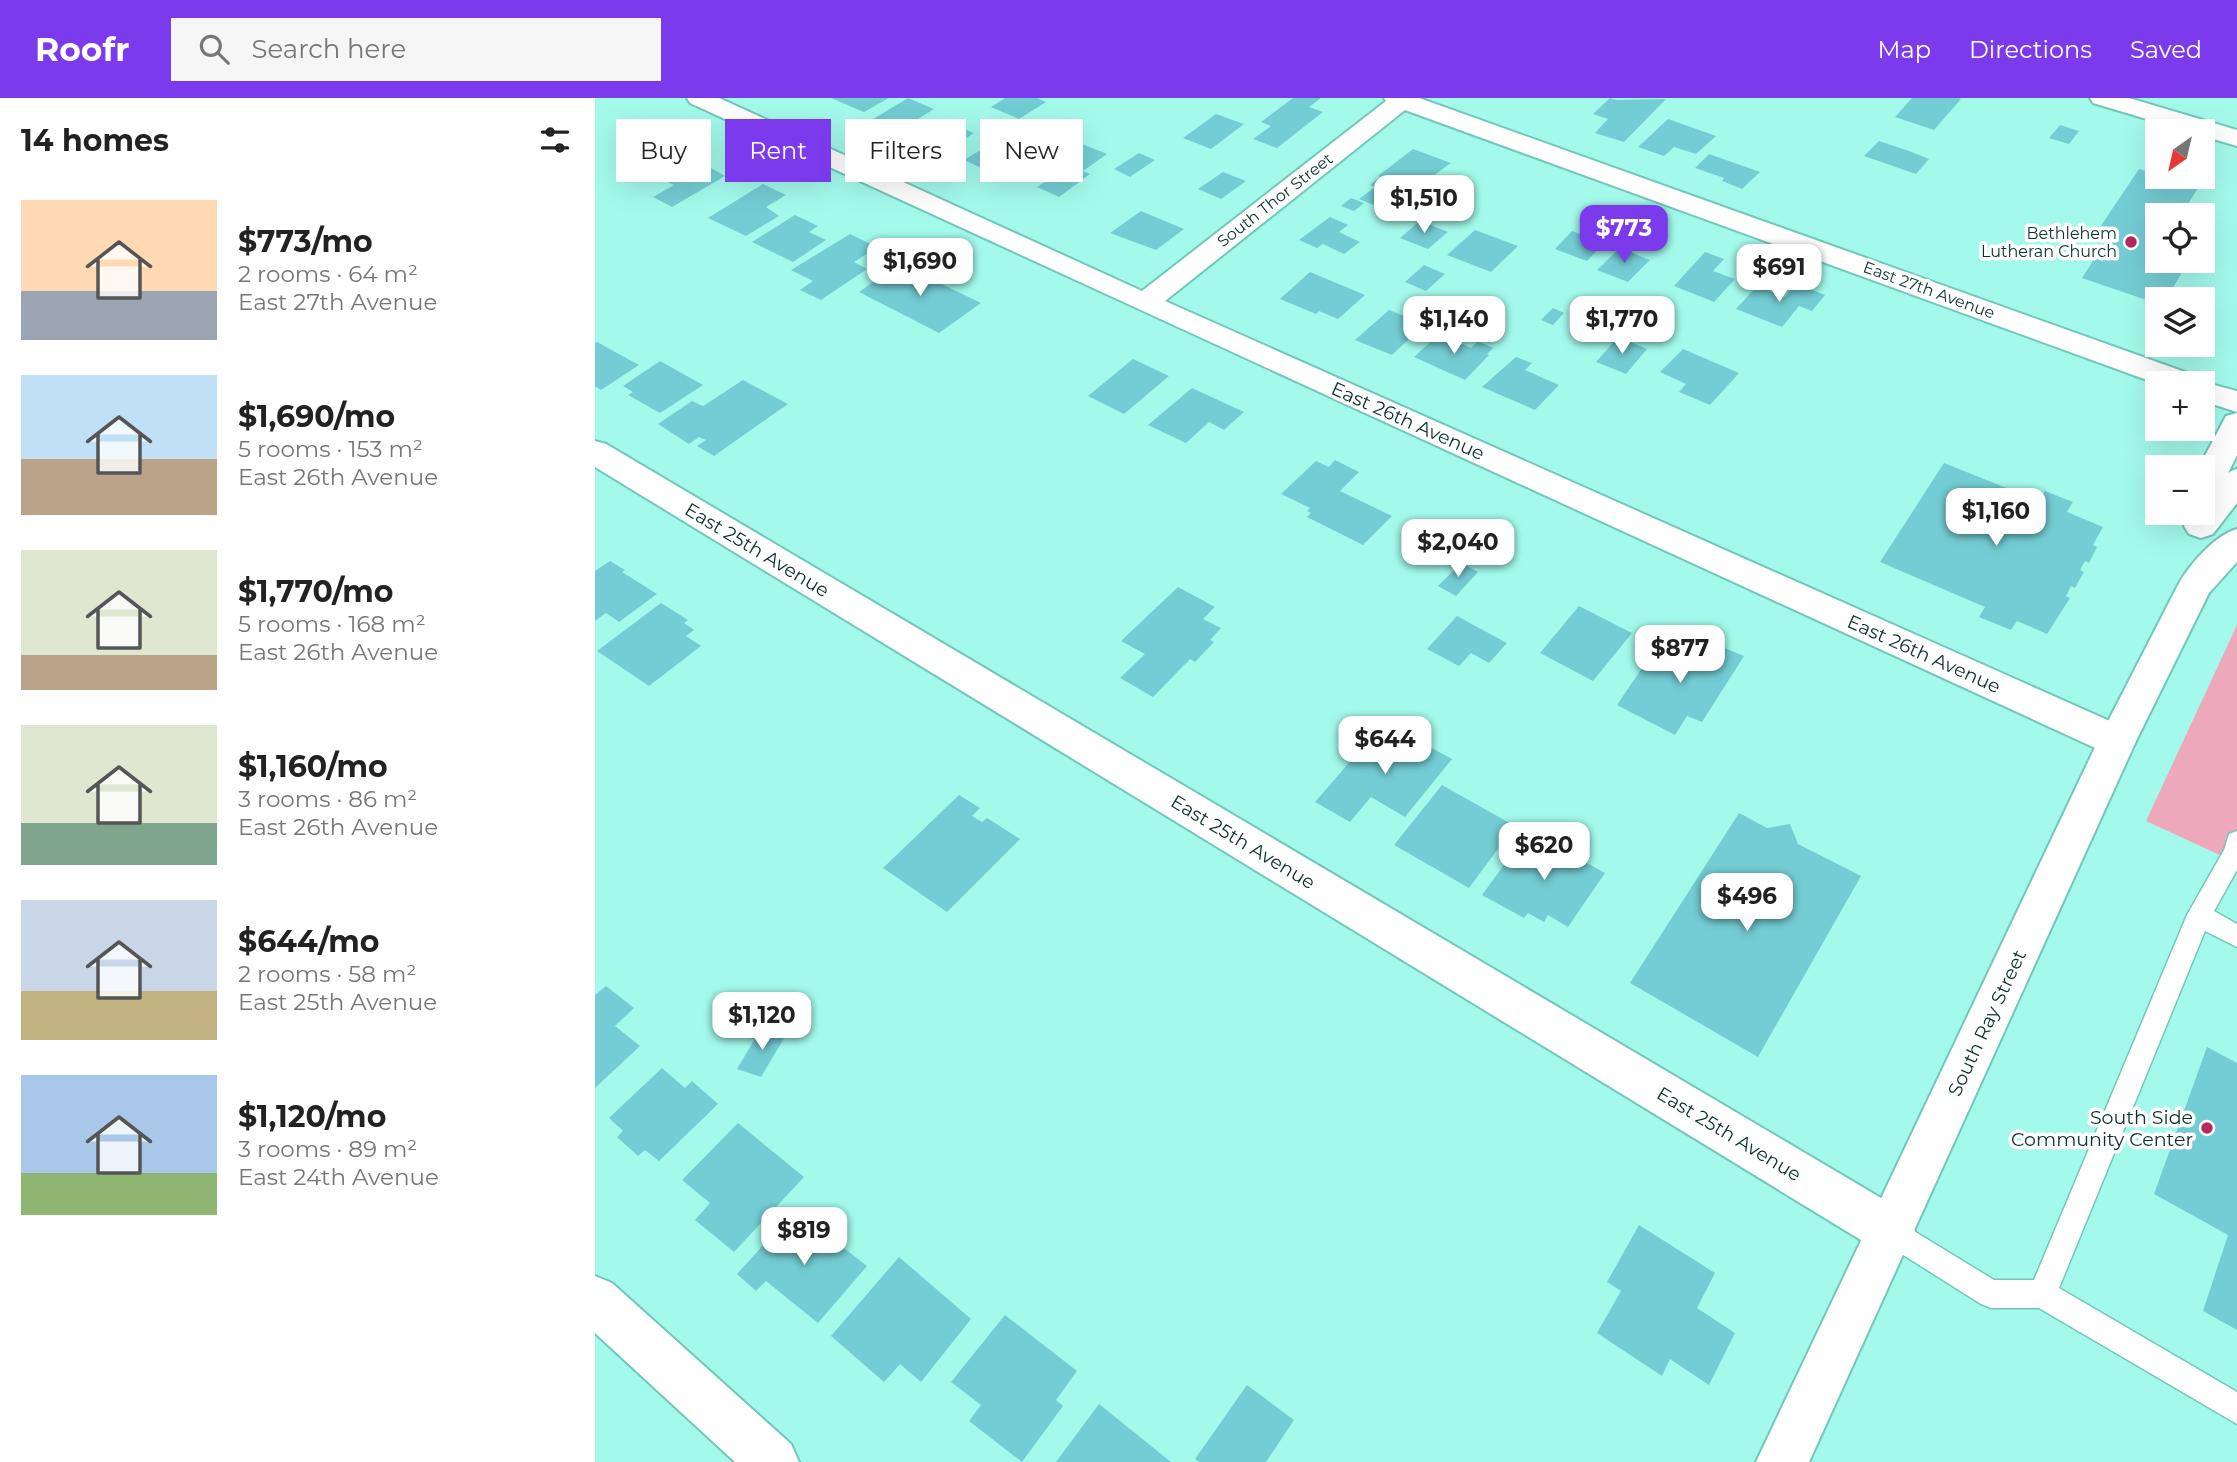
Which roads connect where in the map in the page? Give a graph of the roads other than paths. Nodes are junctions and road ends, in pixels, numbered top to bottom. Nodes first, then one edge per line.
1 (699, 98) edge
2 (2102, 98) edge
3 (1401, 99) edge
4 (2237, 138) edge
5 (1145, 303) junction
6 (2152, 371) edge
7 (2215, 394) edge
8 (2237, 402) edge
9 (2237, 423) edge
10 (595, 452) edge
11 (2215, 467) edge
12 (2237, 480) edge
13 (2215, 503) edge
14 (2201, 525) edge
15 (2237, 541) edge
16 (2195, 585) junction
17 (2117, 741) junction
18 (2237, 849) edge
19 (2199, 915) junction
20 (2237, 936) edge
21 (1891, 1231) junction
22 (2042, 1294) junction
23 (595, 1300) edge
24 (2237, 1409) edge
25 (773, 1462) edge
26 (1782, 1462) edge

1 - 5 street, East 26th Avenue
2 - 4 street
3 - 5 street, South Thor Street
3 - 6 street, East 27th Avenue
5 - 17 street, East 26th Avenue
7 - 8 street
9 - 11 street, South Ray Street
10 - 21 street, East 25th Avenue
12 - 13 street
14 - 16 street, South Ray Street
15 - 16 street, South Ray Street
16 - 17 street, South Ray Street
17 - 21 street, South Ray Street
18 - 19 lane
19 - 20 lane
19 - 22 lane
21 - 22 lane
21 - 26 street, South Ray Street
22 - 24 lane
23 - 25 street

